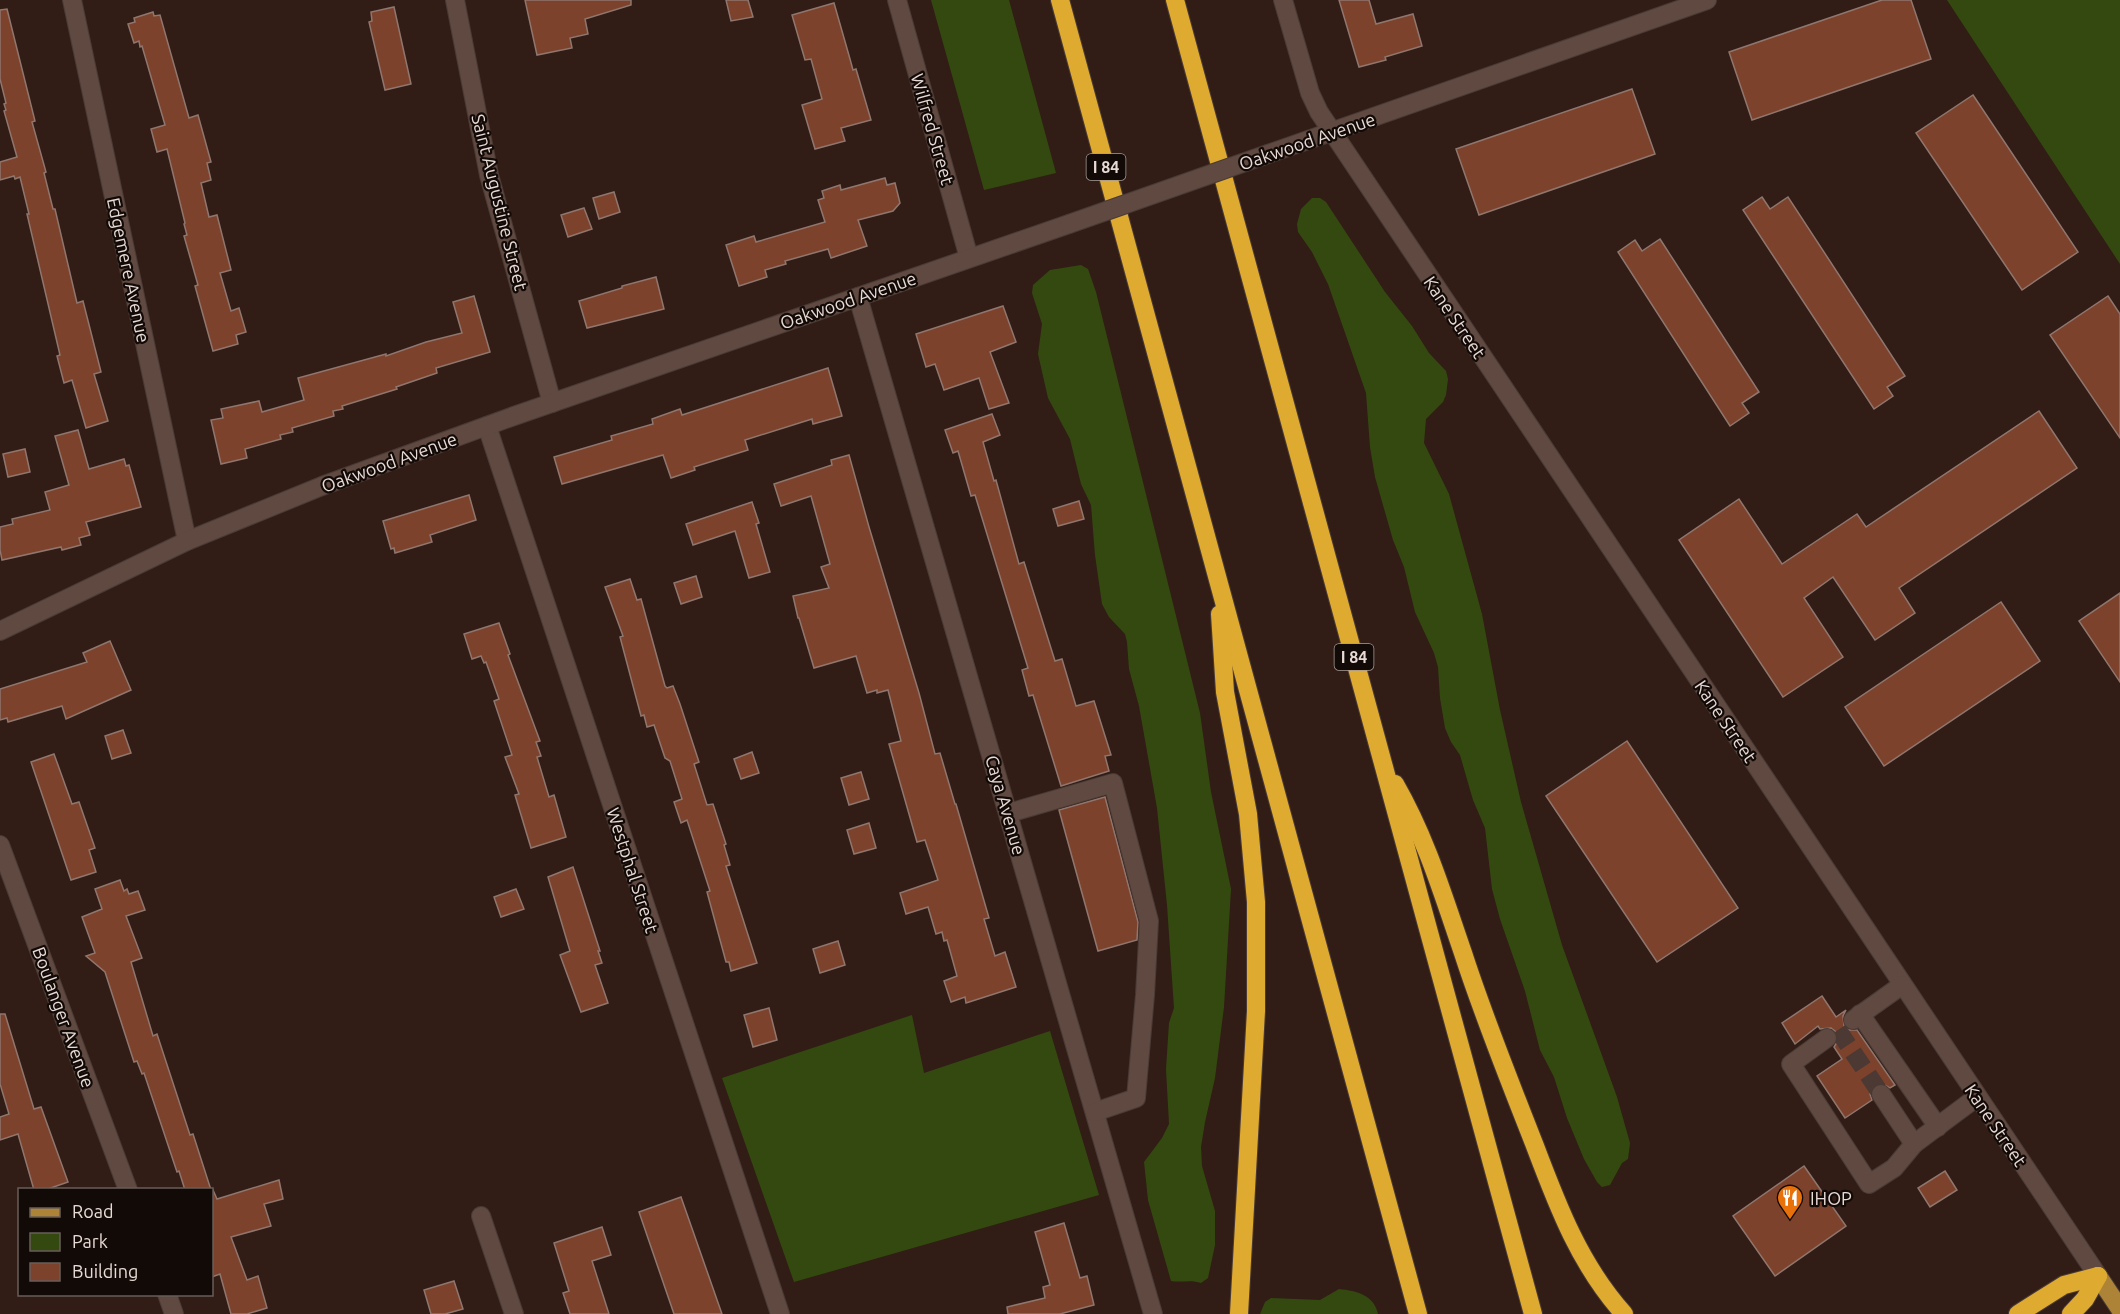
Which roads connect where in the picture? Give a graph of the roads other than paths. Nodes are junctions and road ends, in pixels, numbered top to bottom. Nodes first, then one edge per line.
1 (72, 0) edge
2 (455, 0) edge
3 (897, 0) edge
4 (1060, 0) edge
5 (1174, 0) edge
6 (1283, 0) edge
7 (1707, 0) edge
8 (1672, 6) edge
9 (1332, 132) junction
10 (969, 258) junction
11 (858, 297) junction
12 (552, 403) junction
13 (487, 426) junction
14 (187, 541) junction
15 (1220, 585) junction
16 (0, 631) edge
17 (1382, 760) junction
18 (1009, 813) junction
19 (0, 845) edge
20 (1902, 985) junction
21 (1827, 1038) dead end
22 (1881, 1094) tunnel mouth
23 (1977, 1097) junction
24 (1095, 1112) junction
25 (1938, 1127) junction
26 (1914, 1144) junction
27 (127, 1188) edge
28 (481, 1216) dead end
29 (2098, 1276) junction
30 (168, 1296) edge
31 (2120, 1309) edge
32 (174, 1314) edge
33 (514, 1314) edge
34 (780, 1314) edge
35 (1153, 1314) edge
36 (1239, 1314) edge
37 (1418, 1314) edge
38 (1533, 1314) edge
39 (1624, 1314) edge
40 (2018, 1314) edge
41 (2071, 1314) edge

1 - 14 street, Edgemere Avenue
2 - 12 street, Saint Augustine Street
3 - 10 street, Wilfred Street
4 - 15 highway, I 84
5 - 17 highway, I 84
6 - 9 street, Kane Street
7 - 8 street, Oakwood Avenue
8 - 9 street, Oakwood Avenue
9 - 10 street, Oakwood Avenue, bridge
9 - 20 street, Kane Street
10 - 11 street, Oakwood Avenue
11 - 12 street, Oakwood Avenue
11 - 18 street, Caya Avenue
12 - 13 street, Oakwood Avenue
13 - 14 street, Oakwood Avenue
13 - 34 street, Westphal Street
14 - 16 street, Oakwood Avenue
15 - 36 highway
15 - 37 highway, I 84
17 - 38 highway, I 84
17 - 39 highway
18 - 24 street, Caya Avenue
18 - 24 street
19 - 27 street, Boulanger Avenue
20 - 23 street, Kane Street
20 - 25 street
21 - 26 street
22 - 26 street
23 - 25 street
23 - 29 street, Kane Street
24 - 35 street, Caya Avenue
25 - 26 street
28 - 33 street
29 - 31 main road, Kane Street
29 - 40 highway
29 - 41 highway
30 - 32 street

